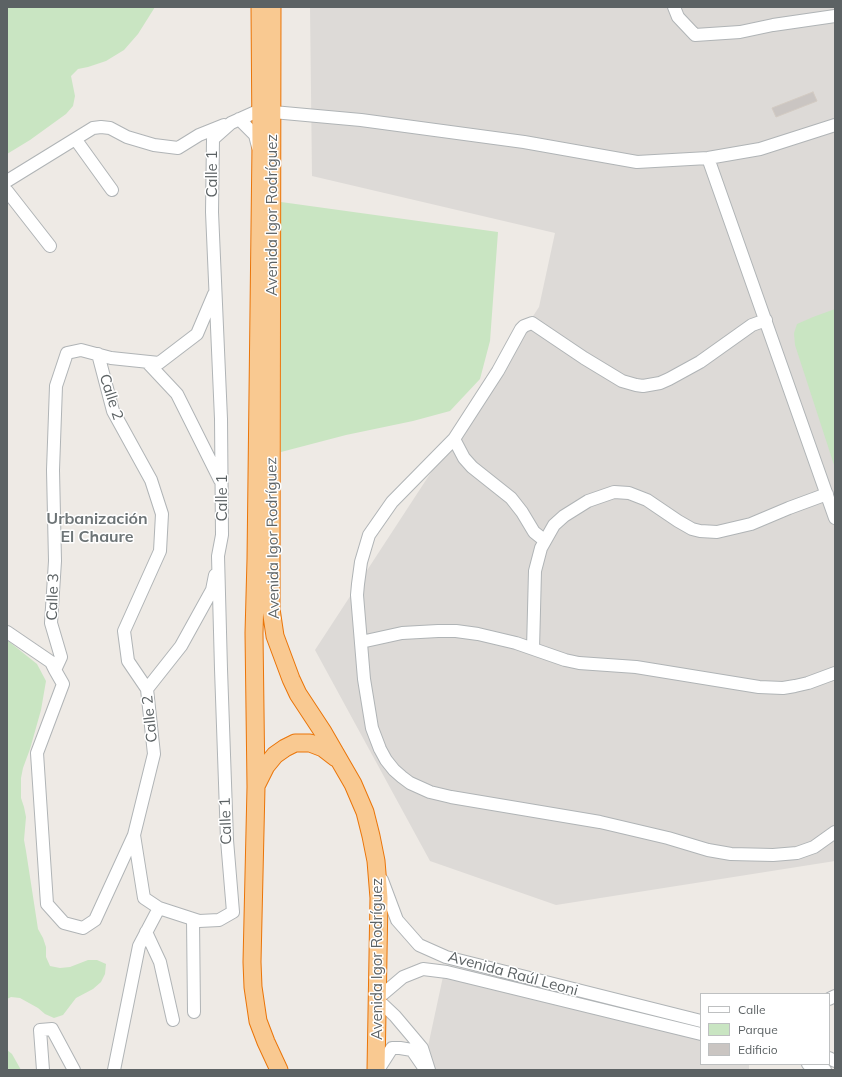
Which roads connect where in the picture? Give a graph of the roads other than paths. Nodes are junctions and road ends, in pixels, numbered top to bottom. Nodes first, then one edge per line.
1 (260, 7) edge
2 (272, 7) edge
3 (674, 7) edge
4 (835, 16) edge
5 (266, 111) junction
6 (235, 121) junction
7 (835, 125) edge
8 (76, 140) junction
9 (260, 157) junction
10 (708, 158) junction
11 (7, 180) edge
12 (7, 190) edge
13 (112, 190) dead end
14 (50, 246) dead end
15 (216, 289) junction
16 (766, 320) junction
17 (98, 354) junction
18 (147, 362) junction
19 (454, 439) junction
20 (222, 484) junction
21 (827, 494) junction
22 (835, 518) edge
23 (544, 540) junction
24 (218, 556) junction
25 (7, 632) edge
26 (361, 642) junction
27 (533, 649) junction
28 (55, 670) junction
29 (835, 673) edge
30 (147, 689) junction
31 (340, 761) junction
32 (256, 786) junction
33 (835, 832) edge
34 (134, 835) junction
35 (376, 861) junction
36 (159, 908) junction
37 (193, 919) junction
38 (146, 932) junction
39 (377, 999) junction
40 (194, 1012) dead end
41 (173, 1020) dead end
42 (700, 1021) edge
43 (700, 1034) edge
44 (277, 1065) edge
45 (811, 1065) edge
46 (42, 1070) edge
47 (74, 1070) edge
48 (114, 1070) edge
49 (377, 1070) edge
50 (426, 1070) edge
51 (429, 1070) edge
52 (824, 1070) edge

1 - 5 highway, Avenida Igor Rodríguez
2 - 5 highway, Avenida Igor Rodríguez
3 - 4 street
5 - 6 street, Calle 1
5 - 9 highway, Avenida Igor Rodríguez
5 - 10 street
5 - 31 highway, Avenida Igor Rodríguez
6 - 8 street
6 - 9 street
6 - 15 street, Calle 1
7 - 10 street
8 - 11 street
8 - 13 street
9 - 32 highway, Avenida Igor Rodríguez
10 - 16 street
12 - 14 street
15 - 18 street
15 - 20 street, Calle 1
16 - 19 street
16 - 21 street
17 - 18 street
17 - 28 street, Calle 3
17 - 30 street, Calle 2
18 - 20 street
19 - 23 street
19 - 26 street
20 - 24 street, Calle 1
21 - 22 street
21 - 23 street
23 - 27 street
24 - 30 street
24 - 37 street, Calle 1
25 - 28 street
26 - 27 street
26 - 33 street
27 - 29 street
28 - 34 street
30 - 34 street, Calle 2
31 - 32 highway
31 - 35 highway, Avenida Igor Rodríguez
32 - 44 highway, Avenida Igor Rodríguez
34 - 36 street, Calle 2
35 - 39 highway, Avenida Igor Rodríguez
35 - 42 street, Avenida Raúl Leoni
36 - 37 street
36 - 38 street
37 - 40 street
38 - 41 street
38 - 48 street
39 - 43 street, Avenida Raúl Leoni
39 - 49 highway, Avenida Igor Rodríguez
39 - 51 street
45 - 52 street
46 - 47 street
49 - 50 street

